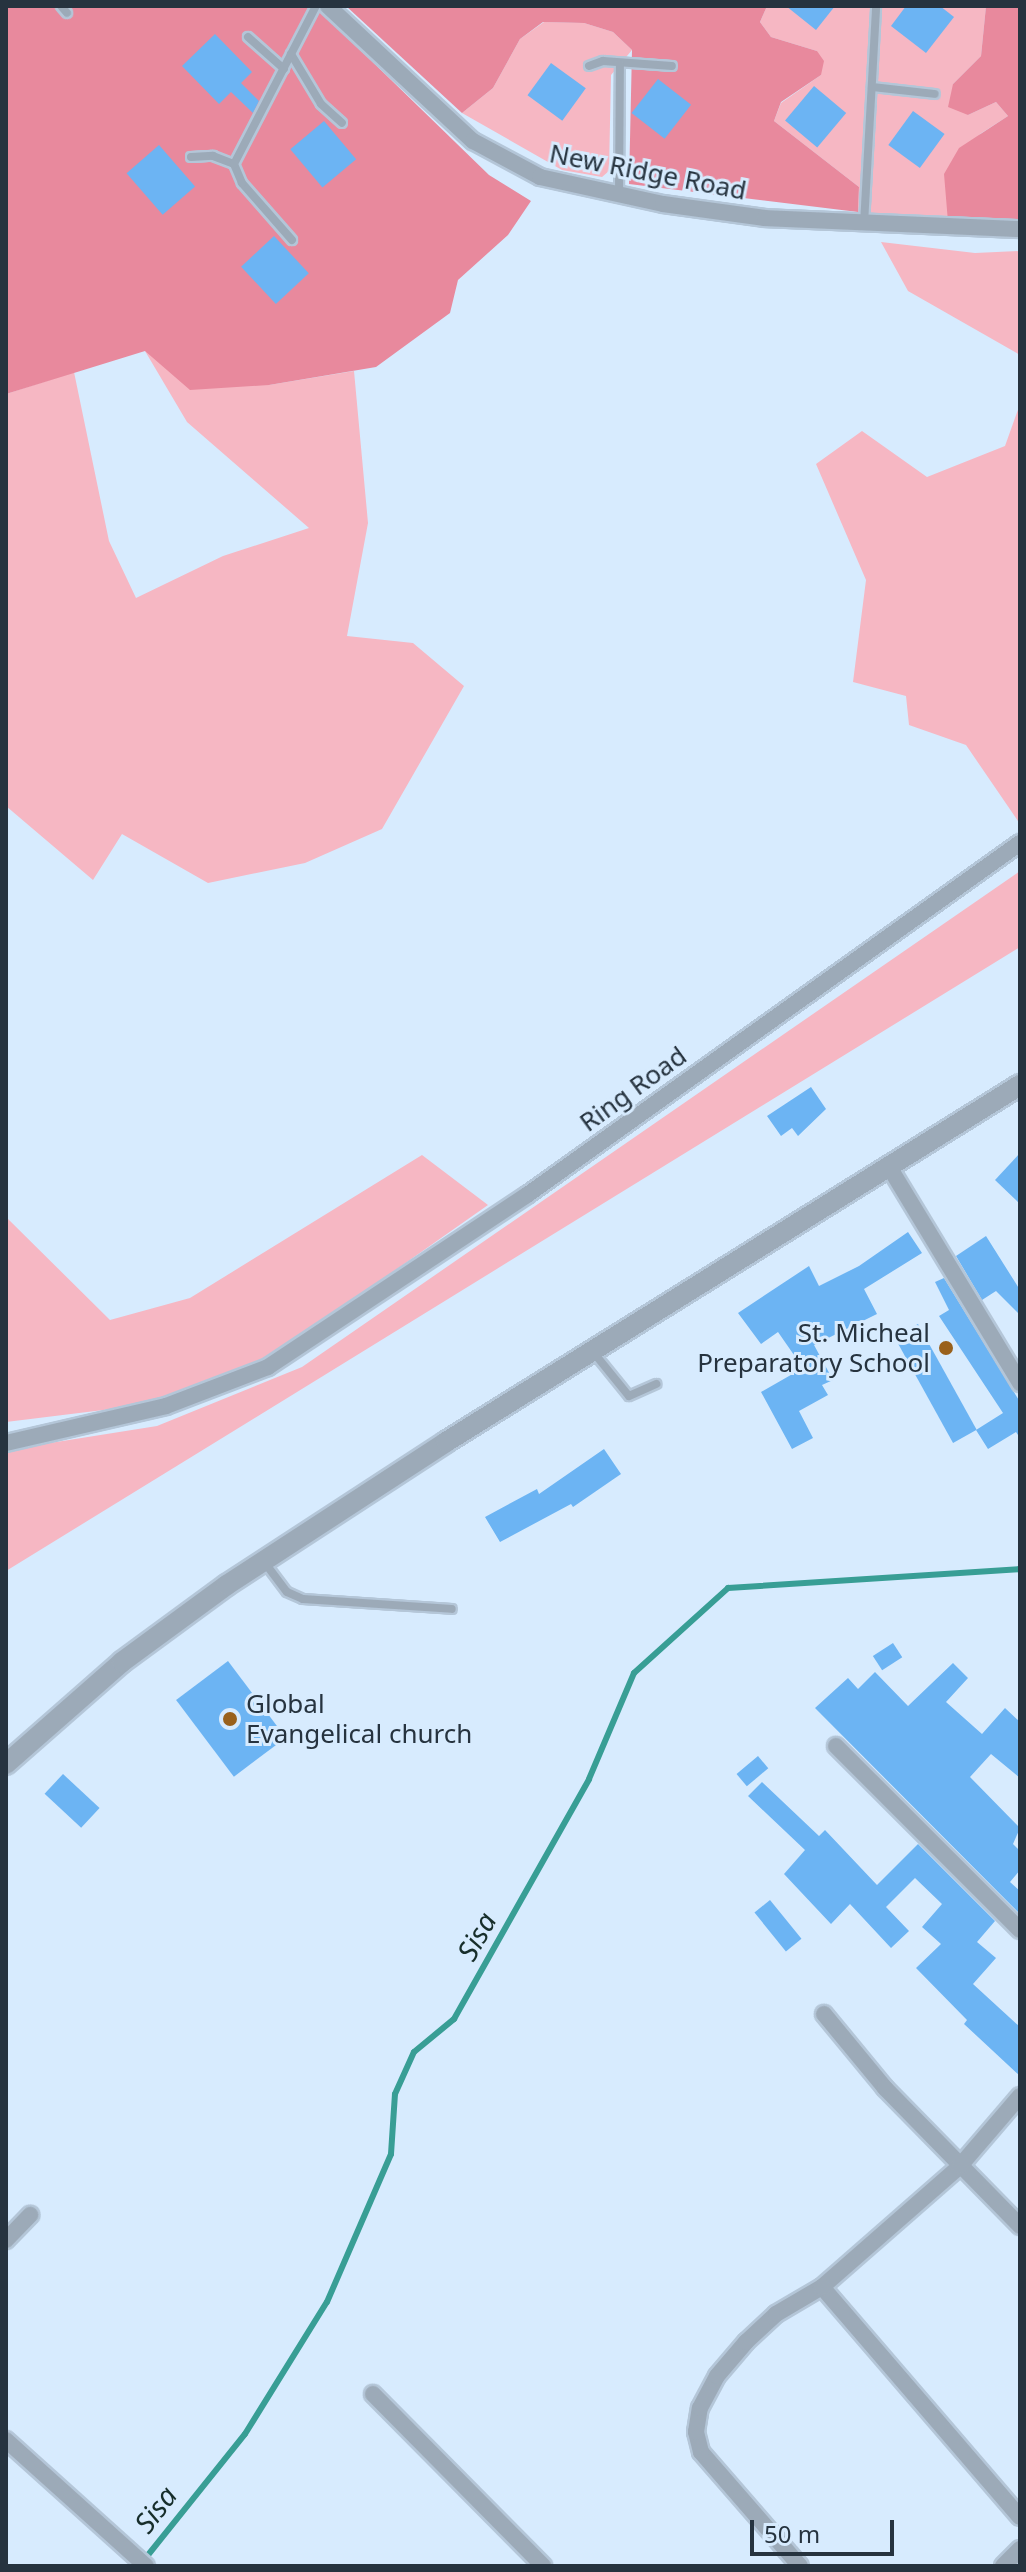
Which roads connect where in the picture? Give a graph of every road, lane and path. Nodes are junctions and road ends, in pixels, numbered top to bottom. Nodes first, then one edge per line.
1 (316, 6) edge
2 (328, 6) edge
3 (876, 6) edge
4 (248, 37) dead end
5 (291, 54) junction
6 (620, 64) junction
7 (589, 66) dead end
8 (672, 66) dead end
9 (284, 69) junction
10 (872, 87) junction
11 (935, 94) dead end
12 (342, 123) dead end
13 (191, 157) dead end
14 (234, 164) junction
15 (619, 196) junction
16 (864, 225) junction
17 (1020, 229) edge
18 (292, 240) dead end
19 (1020, 843) edge
20 (1020, 1085) edge
21 (888, 1165) junction
22 (593, 1350) junction
23 (1020, 1383) edge
24 (656, 1384) dead end
25 (6, 1443) edge
26 (264, 1561) junction
27 (452, 1609) dead end
28 (836, 1746) dead end
29 (6, 1764) edge
30 (1020, 1930) edge
31 (824, 2014) dead end
32 (1020, 2096) edge
33 (960, 2166) junction
34 (30, 2215) dead end
35 (1020, 2226) edge
36 (6, 2240) edge
37 (822, 2287) junction
38 (373, 2394) dead end
39 (6, 2440) edge
40 (1020, 2517) edge
41 (1019, 2554) edge
42 (146, 2566) edge
43 (543, 2566) edge
44 (800, 2566) edge
45 (1003, 2566) edge

1 - 5 lane
2 - 15 street, New Ridge Road
3 - 10 lane
4 - 9 lane
5 - 9 lane
5 - 12 lane
6 - 7 lane
6 - 8 lane
6 - 15 lane
9 - 14 lane
10 - 11 lane
10 - 16 lane
13 - 14 lane
14 - 18 lane
15 - 16 street, New Ridge Road
16 - 17 street, New Ridge Road
19 - 25 street, Ring Road
20 - 21 street
21 - 22 street
21 - 23 street
22 - 24 lane
22 - 26 street
26 - 27 lane
26 - 29 street
28 - 30 street
31 - 33 street
32 - 33 street
33 - 35 street
33 - 37 street
34 - 36 street
37 - 40 street
37 - 44 street
38 - 43 street
39 - 42 street
41 - 45 street

